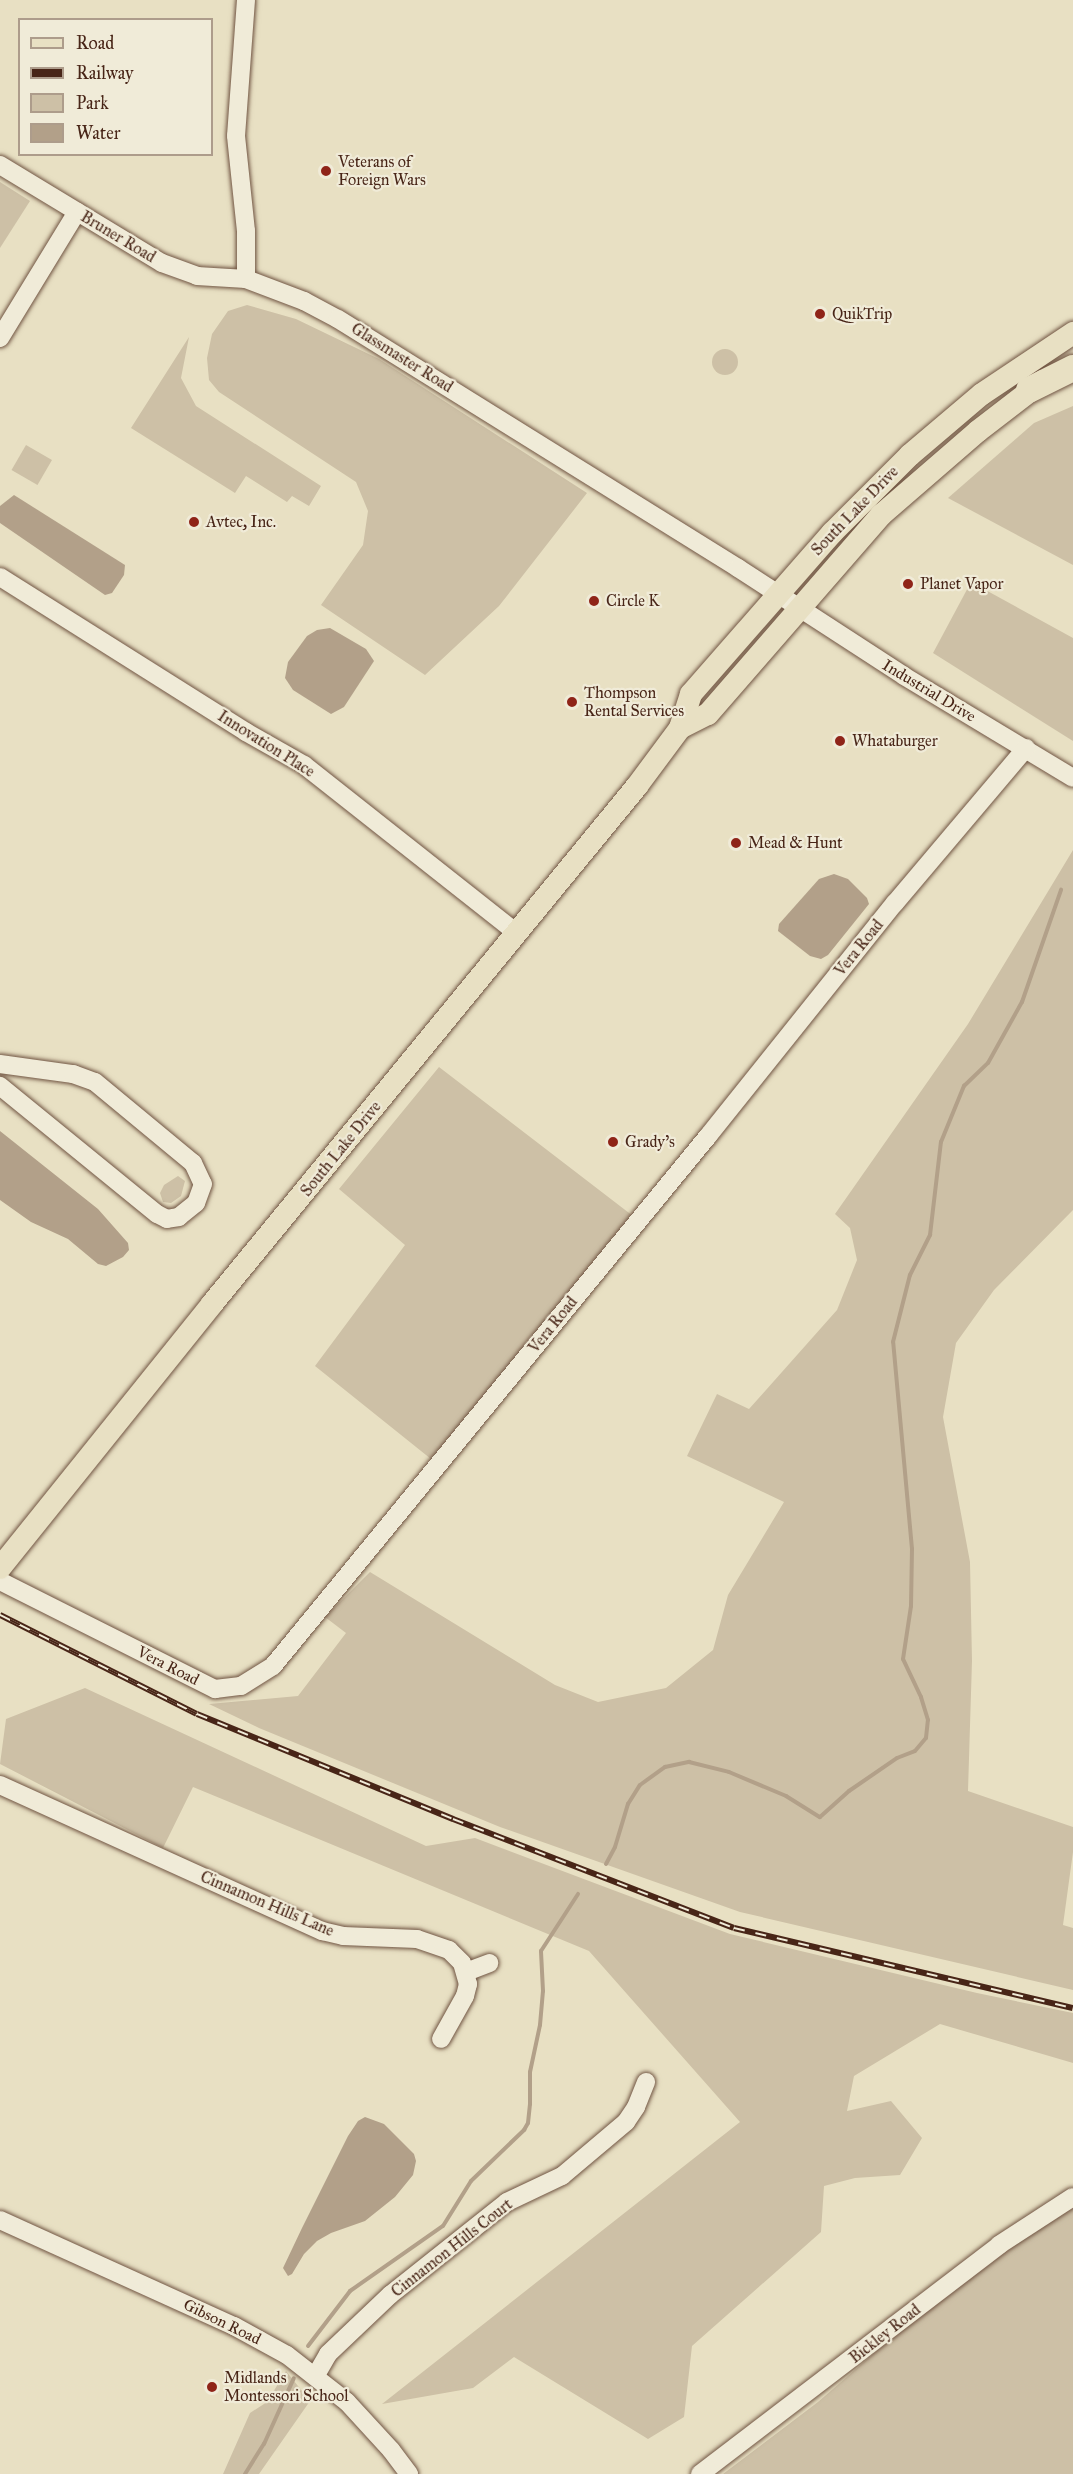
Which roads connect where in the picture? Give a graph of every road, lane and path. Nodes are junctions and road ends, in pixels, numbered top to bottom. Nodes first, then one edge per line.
1 (246, 0) edge
2 (0, 165) edge
3 (77, 212) junction
4 (246, 279) junction
5 (1073, 333) edge
6 (0, 338) edge
7 (1073, 361) edge
8 (1073, 368) edge
9 (1029, 390) junction
10 (0, 577) edge
11 (789, 600) junction
12 (1026, 748) junction
13 (1073, 778) edge
14 (517, 933) junction
15 (0, 1064) edge
16 (0, 1086) edge
17 (0, 1568) edge
18 (0, 1581) edge
19 (0, 1785) edge
20 (489, 1963) dead end
21 (466, 1972) junction
22 (441, 2039) dead end
23 (646, 2082) dead end
24 (1073, 2197) edge
25 (0, 2220) edge
26 (316, 2375) junction
27 (409, 2474) edge
28 (700, 2474) edge

1 - 4 street
2 - 3 street, Bruner Road
3 - 4 street, Bruner Road
3 - 6 street
4 - 11 street, Glassmaster Road
5 - 11 main road, South Lake Drive
7 - 9 main road, South Lake Drive
8 - 9 highway
9 - 11 main road, South Lake Drive
10 - 14 street, Innovation Place
11 - 12 street, Industrial Drive
11 - 14 main road, South Lake Drive
12 - 13 street, Industrial Drive
12 - 18 street, Vera Road
14 - 17 main road, South Lake Drive
15 - 16 street
19 - 21 street, Cinnamon Hills Lane
20 - 21 street
21 - 22 street
23 - 26 street, Cinnamon Hills Court
24 - 28 street, Bickley Road
25 - 26 street, Gibson Road
26 - 27 street, Gibson Road

